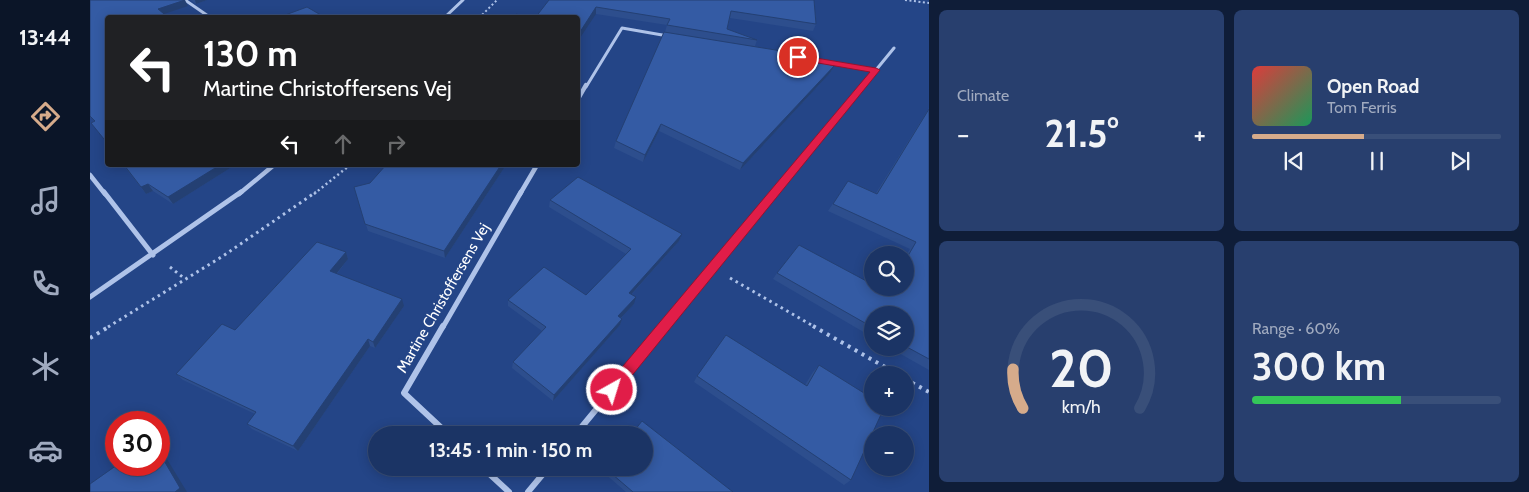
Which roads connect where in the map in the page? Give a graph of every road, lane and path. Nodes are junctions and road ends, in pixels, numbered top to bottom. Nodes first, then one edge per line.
1 (186, 0) edge
2 (463, 0) edge
3 (497, 0) edge
4 (905, 0) edge
5 (929, 3) edge
6 (207, 15) edge
7 (447, 15) edge
8 (482, 15) edge
9 (671, 36) edge
10 (894, 48) dead end
11 (808, 59) edge
12 (876, 70) junction
13 (580, 96) edge
14 (272, 167) edge
15 (348, 167) edge
16 (537, 167) edge
17 (90, 175) edge
18 (153, 255) junction
19 (712, 268) junction
20 (90, 297) edge
21 (90, 338) edge
22 (883, 366) edge
23 (914, 383) edge
24 (929, 392) edge
25 (439, 426) edge
26 (582, 426) edge
27 (492, 476) edge
28 (541, 476) edge
29 (509, 492) edge
30 (528, 492) edge

1 - 6 street
2 - 7 street
3 - 8 path
4 - 5 path
9 - 13 street
10 - 12 street
11 - 12 street
12 - 19 street
14 - 18 street
15 - 21 path
16 - 25 street, Martine Christoffersens Vej
17 - 18 street
18 - 20 street
19 - 22 path
19 - 26 street
23 - 24 path
27 - 29 street
28 - 30 street

